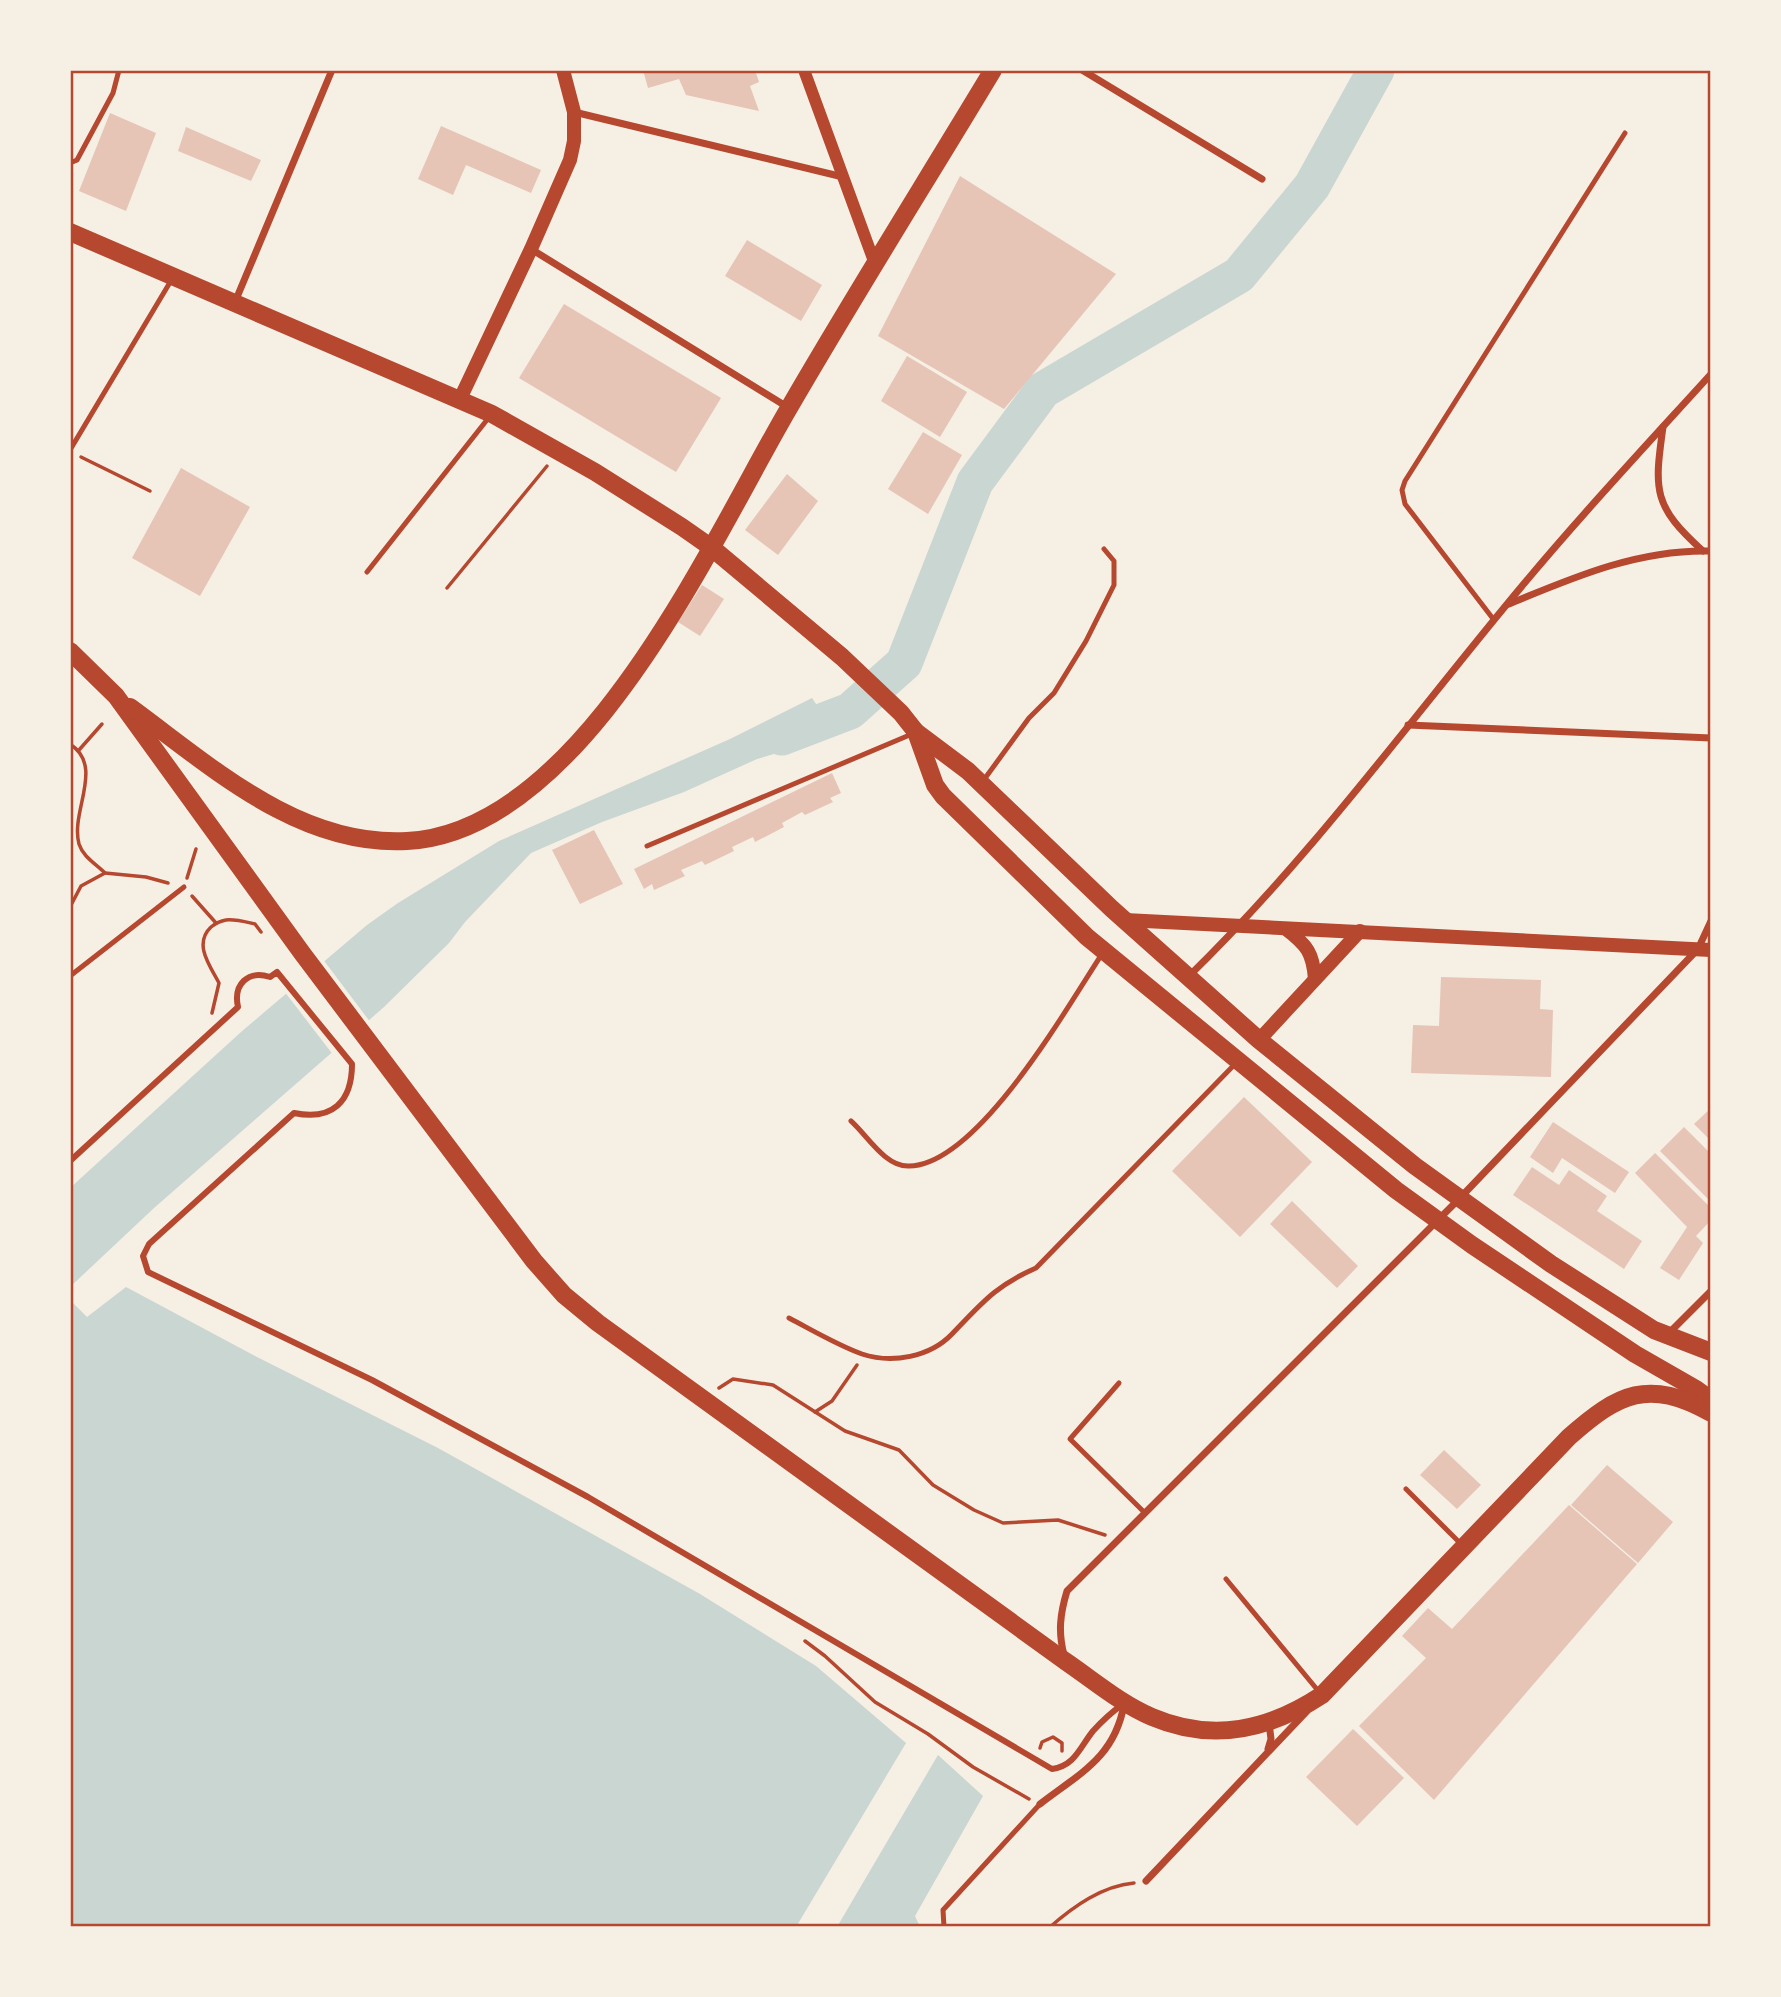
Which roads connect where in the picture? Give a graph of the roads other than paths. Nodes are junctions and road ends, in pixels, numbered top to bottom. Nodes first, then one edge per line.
1 (120, 70) edge
2 (332, 70) edge
3 (563, 70) edge
4 (804, 70) edge
5 (993, 70) edge
6 (1082, 70) edge
7 (574, 112) junction
8 (1625, 133) dead end
9 (70, 163) edge
10 (843, 177) junction
11 (1262, 179) dead end
12 (70, 232) edge
13 (531, 249) junction
14 (875, 264) junction
15 (174, 276) junction
16 (235, 302) junction
17 (1711, 374) edge
18 (460, 398) junction
19 (789, 408) junction
20 (492, 414) junction
21 (1664, 426) junction
22 (70, 451) edge
23 (712, 548) junction
24 (1104, 549) dead end
25 (1707, 551) edge
26 (367, 572) dead end
27 (1505, 606) junction
28 (1494, 620) junction
29 (70, 651) edge
30 (116, 696) junction
31 (1408, 725) junction
32 (916, 732) junction
33 (1711, 738) edge
34 (981, 783) junction
35 (647, 846) dead end
36 (184, 887) road end
37 (1125, 920) junction
38 (1711, 921) edge
39 (1237, 926) junction
40 (1285, 928) junction
41 (1360, 931) junction
42 (1705, 949) edge
43 (1104, 951) junction
44 (70, 976) edge
45 (1188, 977) junction
46 (1315, 979) junction
47 (1259, 1040) junction
48 (1238, 1061) junction
49 (851, 1121) dead end
50 (70, 1161) edge
51 (1459, 1199) junction
52 (1436, 1219) junction
53 (1711, 1291) edge
54 (789, 1318) dead end
55 (1666, 1336) junction
56 (1711, 1352) edge
57 (1119, 1383) dead end
58 (1711, 1400) edge
59 (1711, 1413) edge
60 (1406, 1489) dead end
61 (1145, 1513) junction
62 (1464, 1547) junction
63 (1226, 1579) dead end
64 (1065, 1661) junction
65 (1322, 1695) junction
66 (1125, 1702) junction
67 (1269, 1723) junction
68 (1267, 1753) junction
69 (1040, 1804) joint
70 (1146, 1881) road end
71 (944, 1927) edge

1 - 9 lane
2 - 16 street
3 - 7 main road
4 - 10 street
5 - 14 main road
6 - 11 street
7 - 10 street
7 - 13 main road
8 - 28 lane
10 - 14 street
12 - 15 main road
13 - 18 main road
13 - 19 street
14 - 19 main road
15 - 16 main road
15 - 22 lane
16 - 18 main road
17 - 21 street
18 - 20 main road
19 - 23 main road
20 - 23 main road
20 - 26 lane
21 - 25 street
21 - 27 street
23 - 30 main road
23 - 32 main road
24 - 34 lane
25 - 27 street
27 - 28 street
28 - 31 street
29 - 30 main road
30 - 64 main road
31 - 33 street
31 - 39 street
32 - 34 main road
32 - 35 lane
32 - 43 main road
34 - 37 main road
36 - 44 lane
37 - 39 main road
37 - 45 main road
38 - 42 street
39 - 40 main road
39 - 45 street
40 - 41 main road
40 - 46 main road
41 - 42 main road
41 - 46 main road
42 - 51 street
43 - 48 main road
43 - 49 lane
45 - 47 main road
46 - 47 main road
47 - 48 main road
47 - 51 main road
48 - 52 main road
48 - 54 lane
50 - 66 street
51 - 52 street
51 - 55 main road
52 - 58 main road
52 - 61 street
53 - 55 street
55 - 56 main road
57 - 61 lane
59 - 62 main road
60 - 62 lane
61 - 64 street
62 - 65 main road
63 - 65 lane
64 - 66 main road
65 - 67 main road
65 - 68 street
66 - 67 main road
66 - 69 street
67 - 68 street
68 - 70 street
69 - 71 lane

